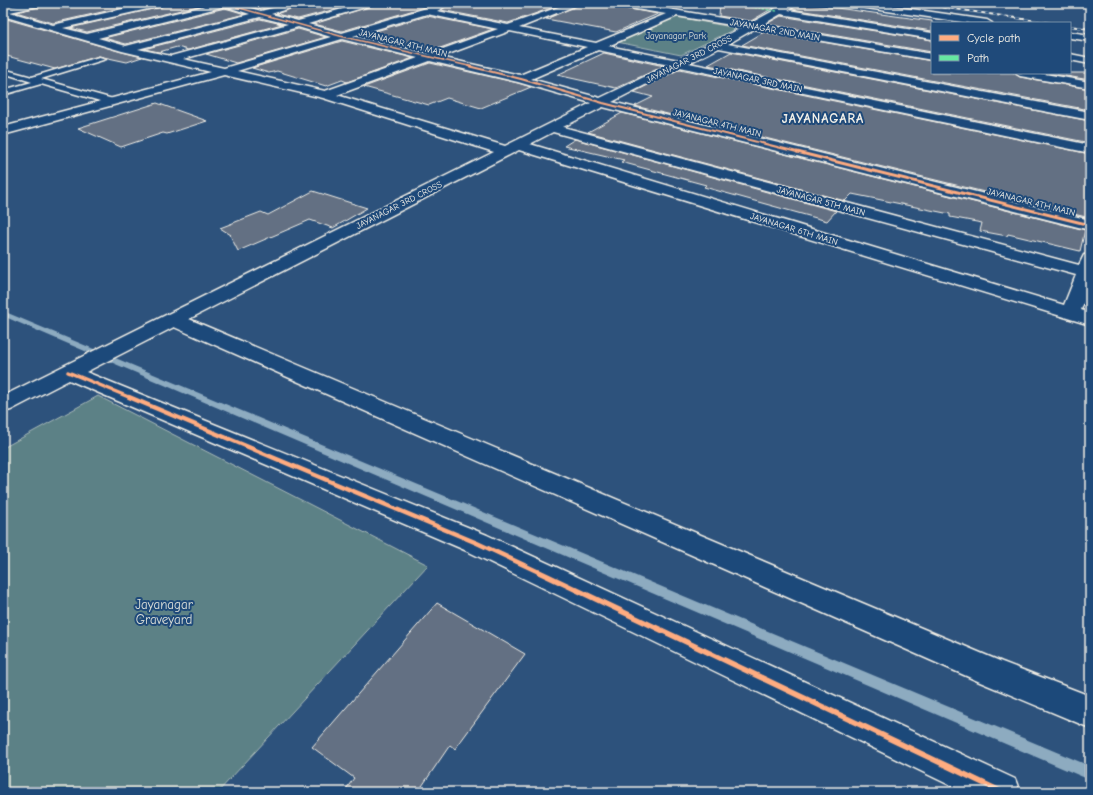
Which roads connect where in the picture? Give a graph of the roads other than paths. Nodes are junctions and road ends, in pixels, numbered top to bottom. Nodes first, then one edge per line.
1 (40, 3) edge
2 (161, 3) edge
3 (225, 3) edge
4 (302, 3) edge
5 (375, 3) edge
6 (453, 3) edge
7 (578, 3) edge
8 (618, 3) edge
9 (795, 3) edge
10 (853, 3) edge
11 (426, 11) junction
12 (3, 12) edge
13 (778, 12) junction
14 (676, 13) junction
15 (260, 14) junction
16 (980, 22) edge
17 (295, 24) junction
18 (754, 26) junction
19 (53, 27) junction
20 (507, 28) junction
21 (340, 36) junction
22 (931, 36) edge
23 (1071, 36) edge
24 (86, 37) junction
25 (1090, 38) edge
26 (718, 45) junction
27 (596, 47) junction
28 (126, 49) junction
29 (931, 57) edge
30 (429, 58) junction
31 (1071, 58) edge
32 (102, 59) dead end
33 (171, 59) junction
34 (1090, 61) edge
35 (678, 64) junction
36 (3, 70) edge
37 (220, 71) junction
38 (1026, 74) edge
39 (521, 79) junction
40 (36, 81) junction
41 (1090, 85) edge
42 (3, 92) edge
43 (326, 95) junction
44 (110, 101) junction
45 (603, 103) junction
46 (1090, 116) edge
47 (552, 128) junction
48 (3, 131) edge
49 (512, 148) junction
50 (1090, 149) edge
51 (1090, 225) edge
52 (1088, 268) edge
53 (1071, 313) junction
54 (173, 319) junction
55 (1090, 319) edge
56 (68, 372) junction
57 (3, 405) edge
58 (1090, 712) edge
59 (1002, 792) edge

1 - 12 street
2 - 19 street
3 - 15 street, JAYANAGAR 4TH MAIN
3 - 24 street
4 - 15 street
5 - 17 street
6 - 11 street
7 - 20 street
8 - 14 street, JAYANAGAR 2ND MAIN
9 - 13 street, JAYANAGAR 3RD CROSS
10 - 16 street
11 - 20 street, JAYANAGAR 3RD MAIN
11 - 21 street
12 - 19 street, JAYANAGAR 6TH MAIN
13 - 18 street, JAYANAGAR 3RD CROSS
13 - 22 street
14 - 18 street, JAYANAGAR 2ND MAIN
14 - 27 street
15 - 17 street, JAYANAGAR 4TH MAIN
15 - 28 street
17 - 21 street, JAYANAGAR 4TH MAIN
17 - 33 street
18 - 26 street, JAYANAGAR 3RD CROSS
18 - 29 street, JAYANAGAR 2ND MAIN
19 - 24 street, JAYANAGAR 6TH MAIN
20 - 27 street, JAYANAGAR 3RD MAIN
20 - 30 street
21 - 30 street, JAYANAGAR 4TH MAIN
21 - 37 street
23 - 25 street
24 - 28 street, JAYANAGAR 6TH MAIN
26 - 35 street, JAYANAGAR 3RD CROSS
26 - 46 street
27 - 35 street, JAYANAGAR 3RD MAIN
27 - 39 street
28 - 33 street, JAYANAGAR 6TH MAIN
30 - 39 street, JAYANAGAR 4TH MAIN
30 - 43 street
31 - 34 street
32 - 40 lane
33 - 37 street, JAYANAGAR 6TH MAIN
35 - 45 street, JAYANAGAR 3RD CROSS
35 - 50 street, JAYANAGAR 3RD MAIN
36 - 40 lane
37 - 43 street, JAYANAGAR 6TH MAIN
37 - 44 street
38 - 41 street
39 - 45 street, JAYANAGAR 4TH MAIN
40 - 42 lane
40 - 44 lane
43 - 49 street, JAYANAGAR 6TH MAIN
44 - 48 street
45 - 47 street, JAYANAGAR 3RD CROSS
45 - 51 street, JAYANAGAR 4TH MAIN
47 - 49 street, JAYANAGAR 3RD CROSS
47 - 52 street, JAYANAGAR 5TH MAIN
49 - 53 street, JAYANAGAR 6TH MAIN
49 - 54 street, JAYANAGAR 3RD CROSS
52 - 53 street
53 - 55 street, JAYANAGAR 6TH MAIN
54 - 56 street, JAYANAGAR 3RD CROSS
54 - 58 street
56 - 57 street, JAYANAGAR 3RD CROSS
56 - 59 street

